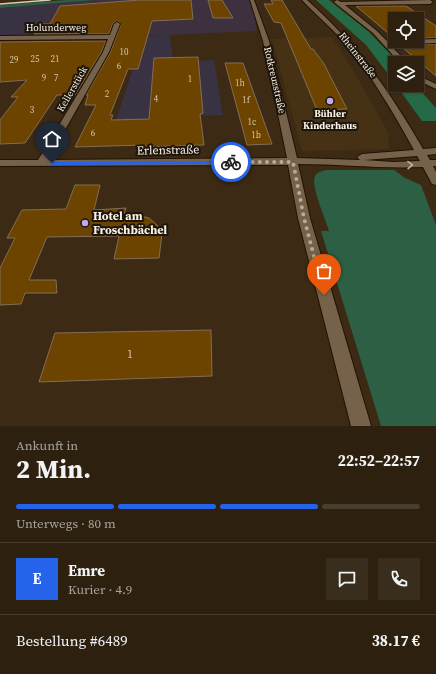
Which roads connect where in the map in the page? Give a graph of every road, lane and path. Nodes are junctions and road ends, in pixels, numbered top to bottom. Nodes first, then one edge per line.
1 (252, 0) edge
2 (304, 0) edge
3 (427, 0) edge
4 (337, 2) edge
5 (117, 24) dead end
6 (113, 36) junction
7 (0, 38) edge
8 (436, 41) edge
9 (386, 43) junction
10 (398, 56) edge
11 (424, 81) edge
12 (436, 87) edge
13 (436, 151) edge
14 (420, 152) junction
15 (336, 161) junction
16 (293, 162) junction
17 (0, 163) edge
18 (41, 163) junction
19 (431, 164) edge
20 (436, 182) edge
21 (361, 426) edge

1 - 16 street, Rotkreuzstraße
2 - 14 street, Rheinstraße
3 - 4 street
4 - 9 street
5 - 6 street, Kellerstück
6 - 7 street, Holunderweg
6 - 18 street, Kellerstück
8 - 9 street
9 - 10 street
11 - 12 street
13 - 14 street, Erlenstraße
14 - 15 street, Erlenstraße
14 - 19 street, Rheinstraße
15 - 16 street, Erlenstraße
15 -> 19 street, Erlenstraße
16 - 18 street, Erlenstraße
16 - 21 street, Rotkreuzstraße
17 - 18 street, Erlenstraße
19 - 20 street, Rheinstraße

